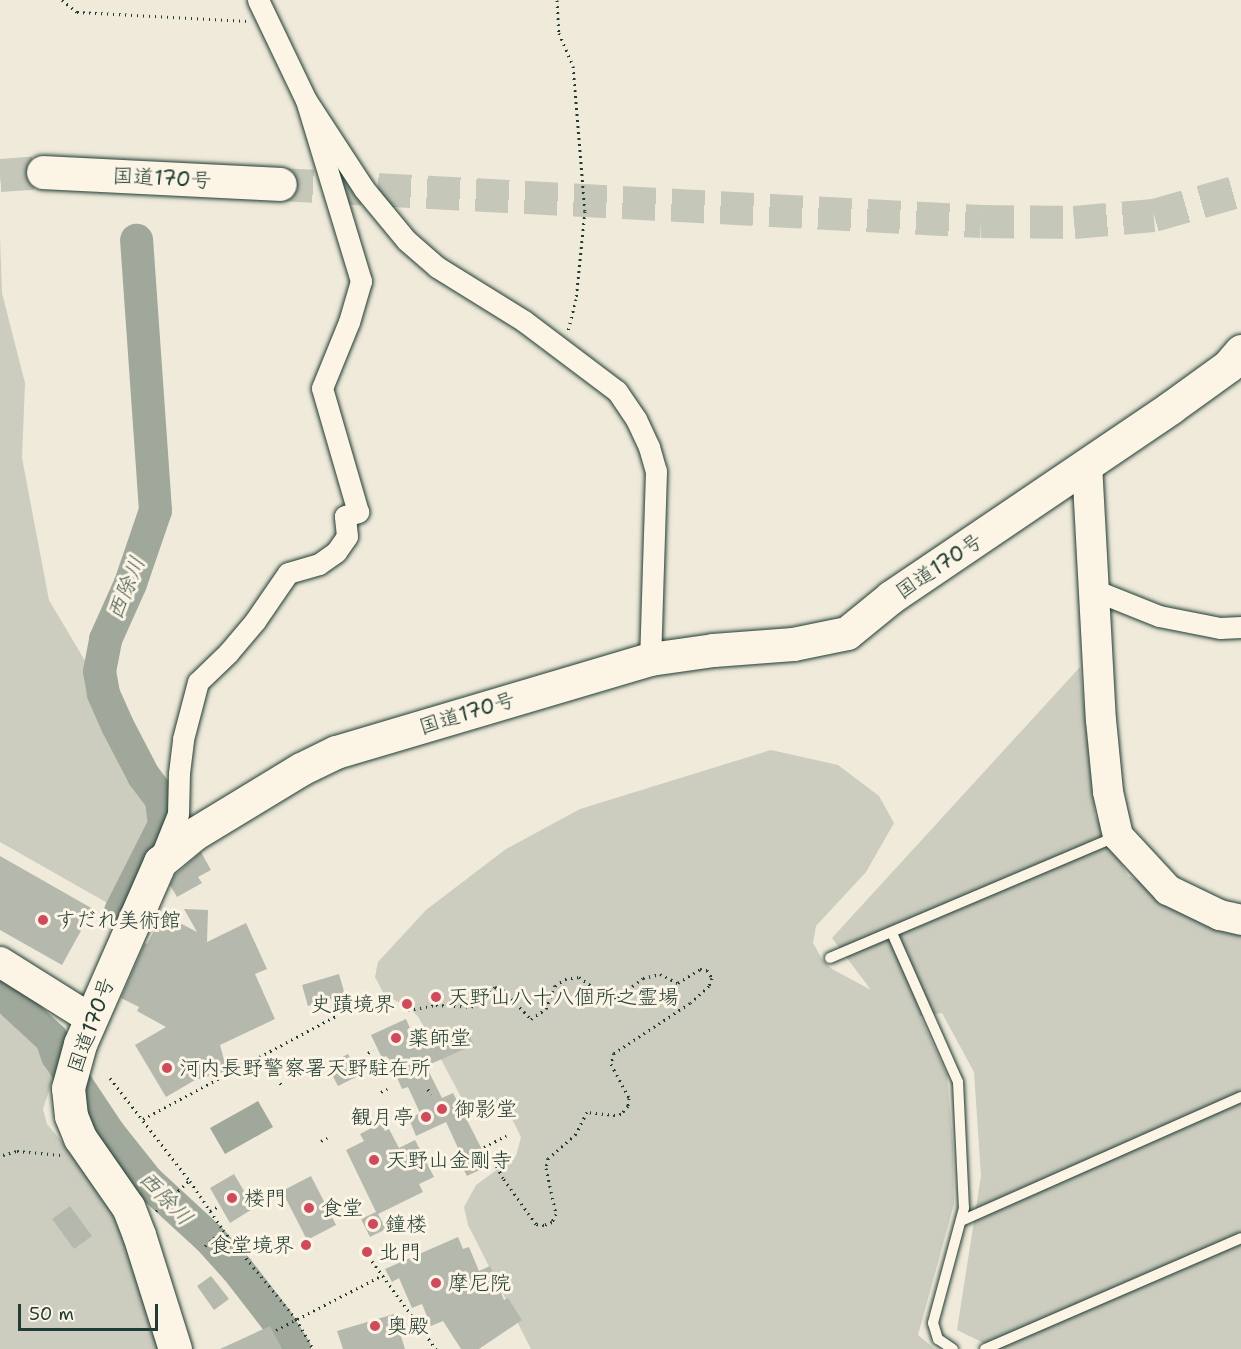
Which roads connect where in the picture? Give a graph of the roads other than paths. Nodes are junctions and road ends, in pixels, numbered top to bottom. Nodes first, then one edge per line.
1 (258, 0) edge
2 (306, 100) junction
3 (43, 172) tunnel mouth
4 (280, 184) tunnel mouth
5 (1241, 351) edge
6 (1087, 464) junction
7 (1094, 590) junction
8 (1241, 627) edge
9 (650, 659) junction
10 (1118, 836) junction
11 (160, 862) junction
12 (1241, 920) edge
13 (892, 933) junction
14 (830, 958) dead end
15 (0, 962) edge
16 (91, 1019) junction
17 (1241, 1097) edge
18 (961, 1221) junction
19 (1241, 1238) edge
20 (175, 1349) edge
21 (953, 1349) edge
22 (985, 1349) edge

1 - 2 street
2 - 9 street
2 - 11 street
3 - 4 highway, 国道170号
5 - 6 highway, 国道170号
6 - 7 street
6 - 9 highway, 国道170号
7 - 8 street
7 - 10 street
9 - 11 highway, 国道170号
10 - 12 street
10 - 13 lane
11 - 16 highway, 国道170号
13 - 14 lane
13 - 18 lane
15 - 16 street
16 - 20 highway, 国道170号
17 - 18 lane
18 - 21 lane
19 - 22 lane

